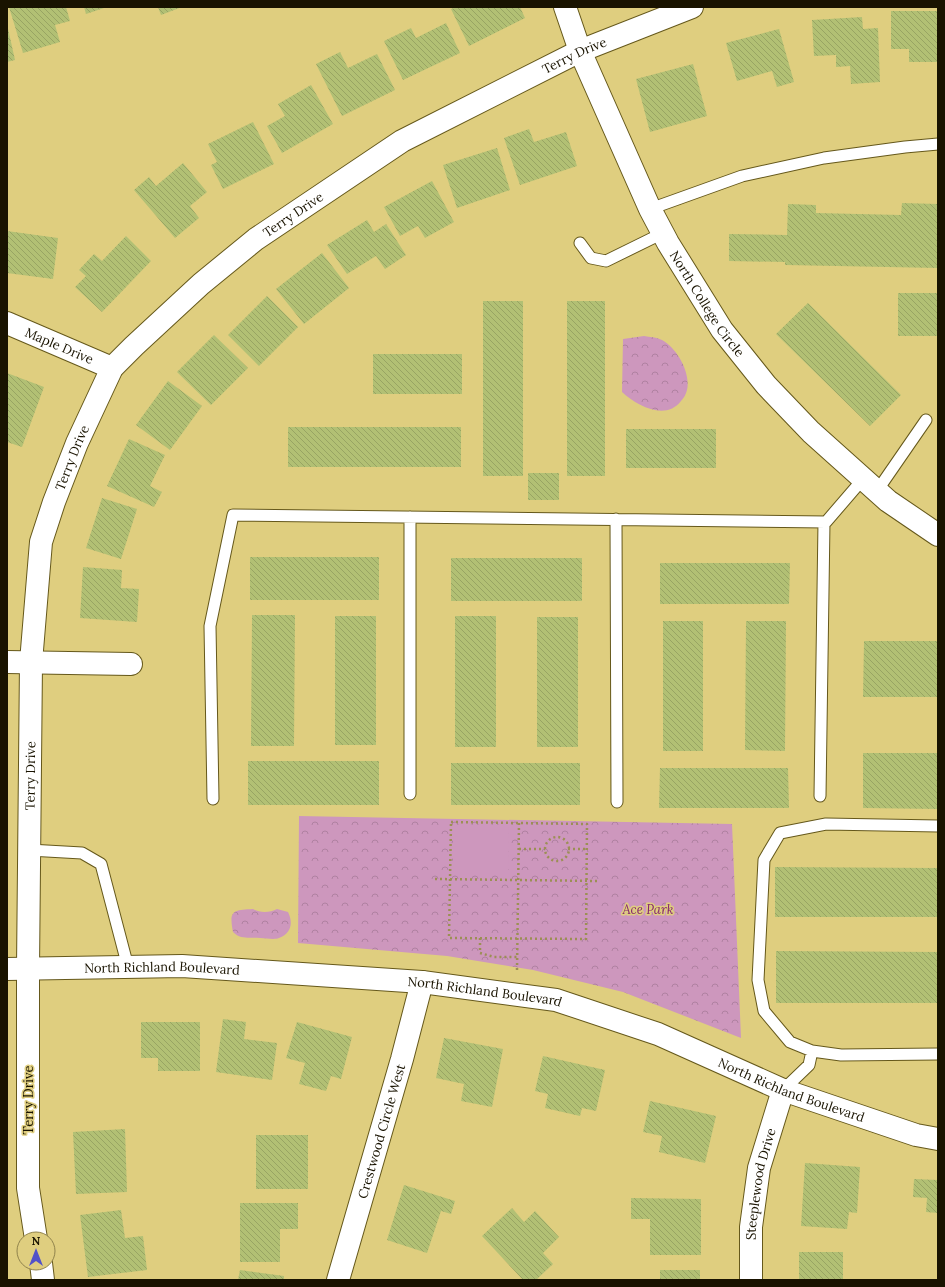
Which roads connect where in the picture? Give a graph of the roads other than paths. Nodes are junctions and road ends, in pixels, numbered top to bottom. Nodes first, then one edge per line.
1 (565, 7) edge
2 (692, 7) edge
3 (580, 51) junction
4 (938, 144) edge
5 (650, 209) junction
6 (663, 233) junction
7 (580, 243) dead end
8 (7, 323) edge
9 (112, 368) junction
10 (926, 420) dead end
11 (870, 485) junction
12 (410, 517) junction
13 (616, 519) junction
14 (824, 522) junction
15 (938, 535) edge
16 (7, 662) edge
17 (31, 662) junction
18 (131, 664) dead end
19 (410, 794) dead end
20 (820, 796) dead end
21 (213, 799) dead end
22 (617, 802) dead end
23 (938, 826) edge
24 (30, 850) junction
25 (128, 967) junction
26 (18, 969) edge
27 (422, 982) junction
28 (812, 1051) junction
29 (938, 1054) edge
30 (783, 1090) junction
31 (938, 1139) edge
32 (35, 1231) edge
33 (338, 1280) edge
34 (751, 1280) edge

1 - 3 street, North College Circle
2 - 3 street, Terry Drive
3 - 5 street, North College Circle
3 - 9 street, Terry Drive
4 - 5 lane
5 - 6 street, North College Circle
6 - 7 lane
6 - 11 street, North College Circle
8 - 9 street, Maple Drive
9 - 17 street, Terry Drive
10 - 11 lane
11 - 14 lane
11 - 15 street, North College Circle
12 - 13 lane
12 - 19 lane
12 - 21 lane
13 - 14 lane
13 - 22 lane
14 - 20 lane
16 - 17 street
17 - 18 street
17 - 24 street, Terry Drive
23 - 28 lane
24 - 25 lane
24 - 26 street, Terry Drive
25 - 26 street, North Richland Boulevard
25 - 27 street, North Richland Boulevard
26 - 32 street, Terry Drive
27 - 30 street, North Richland Boulevard
27 - 33 street, Crestwood Circle West
28 - 29 lane
28 - 30 lane
30 - 31 street, North Richland Boulevard
30 - 34 street, Steeplewood Drive

